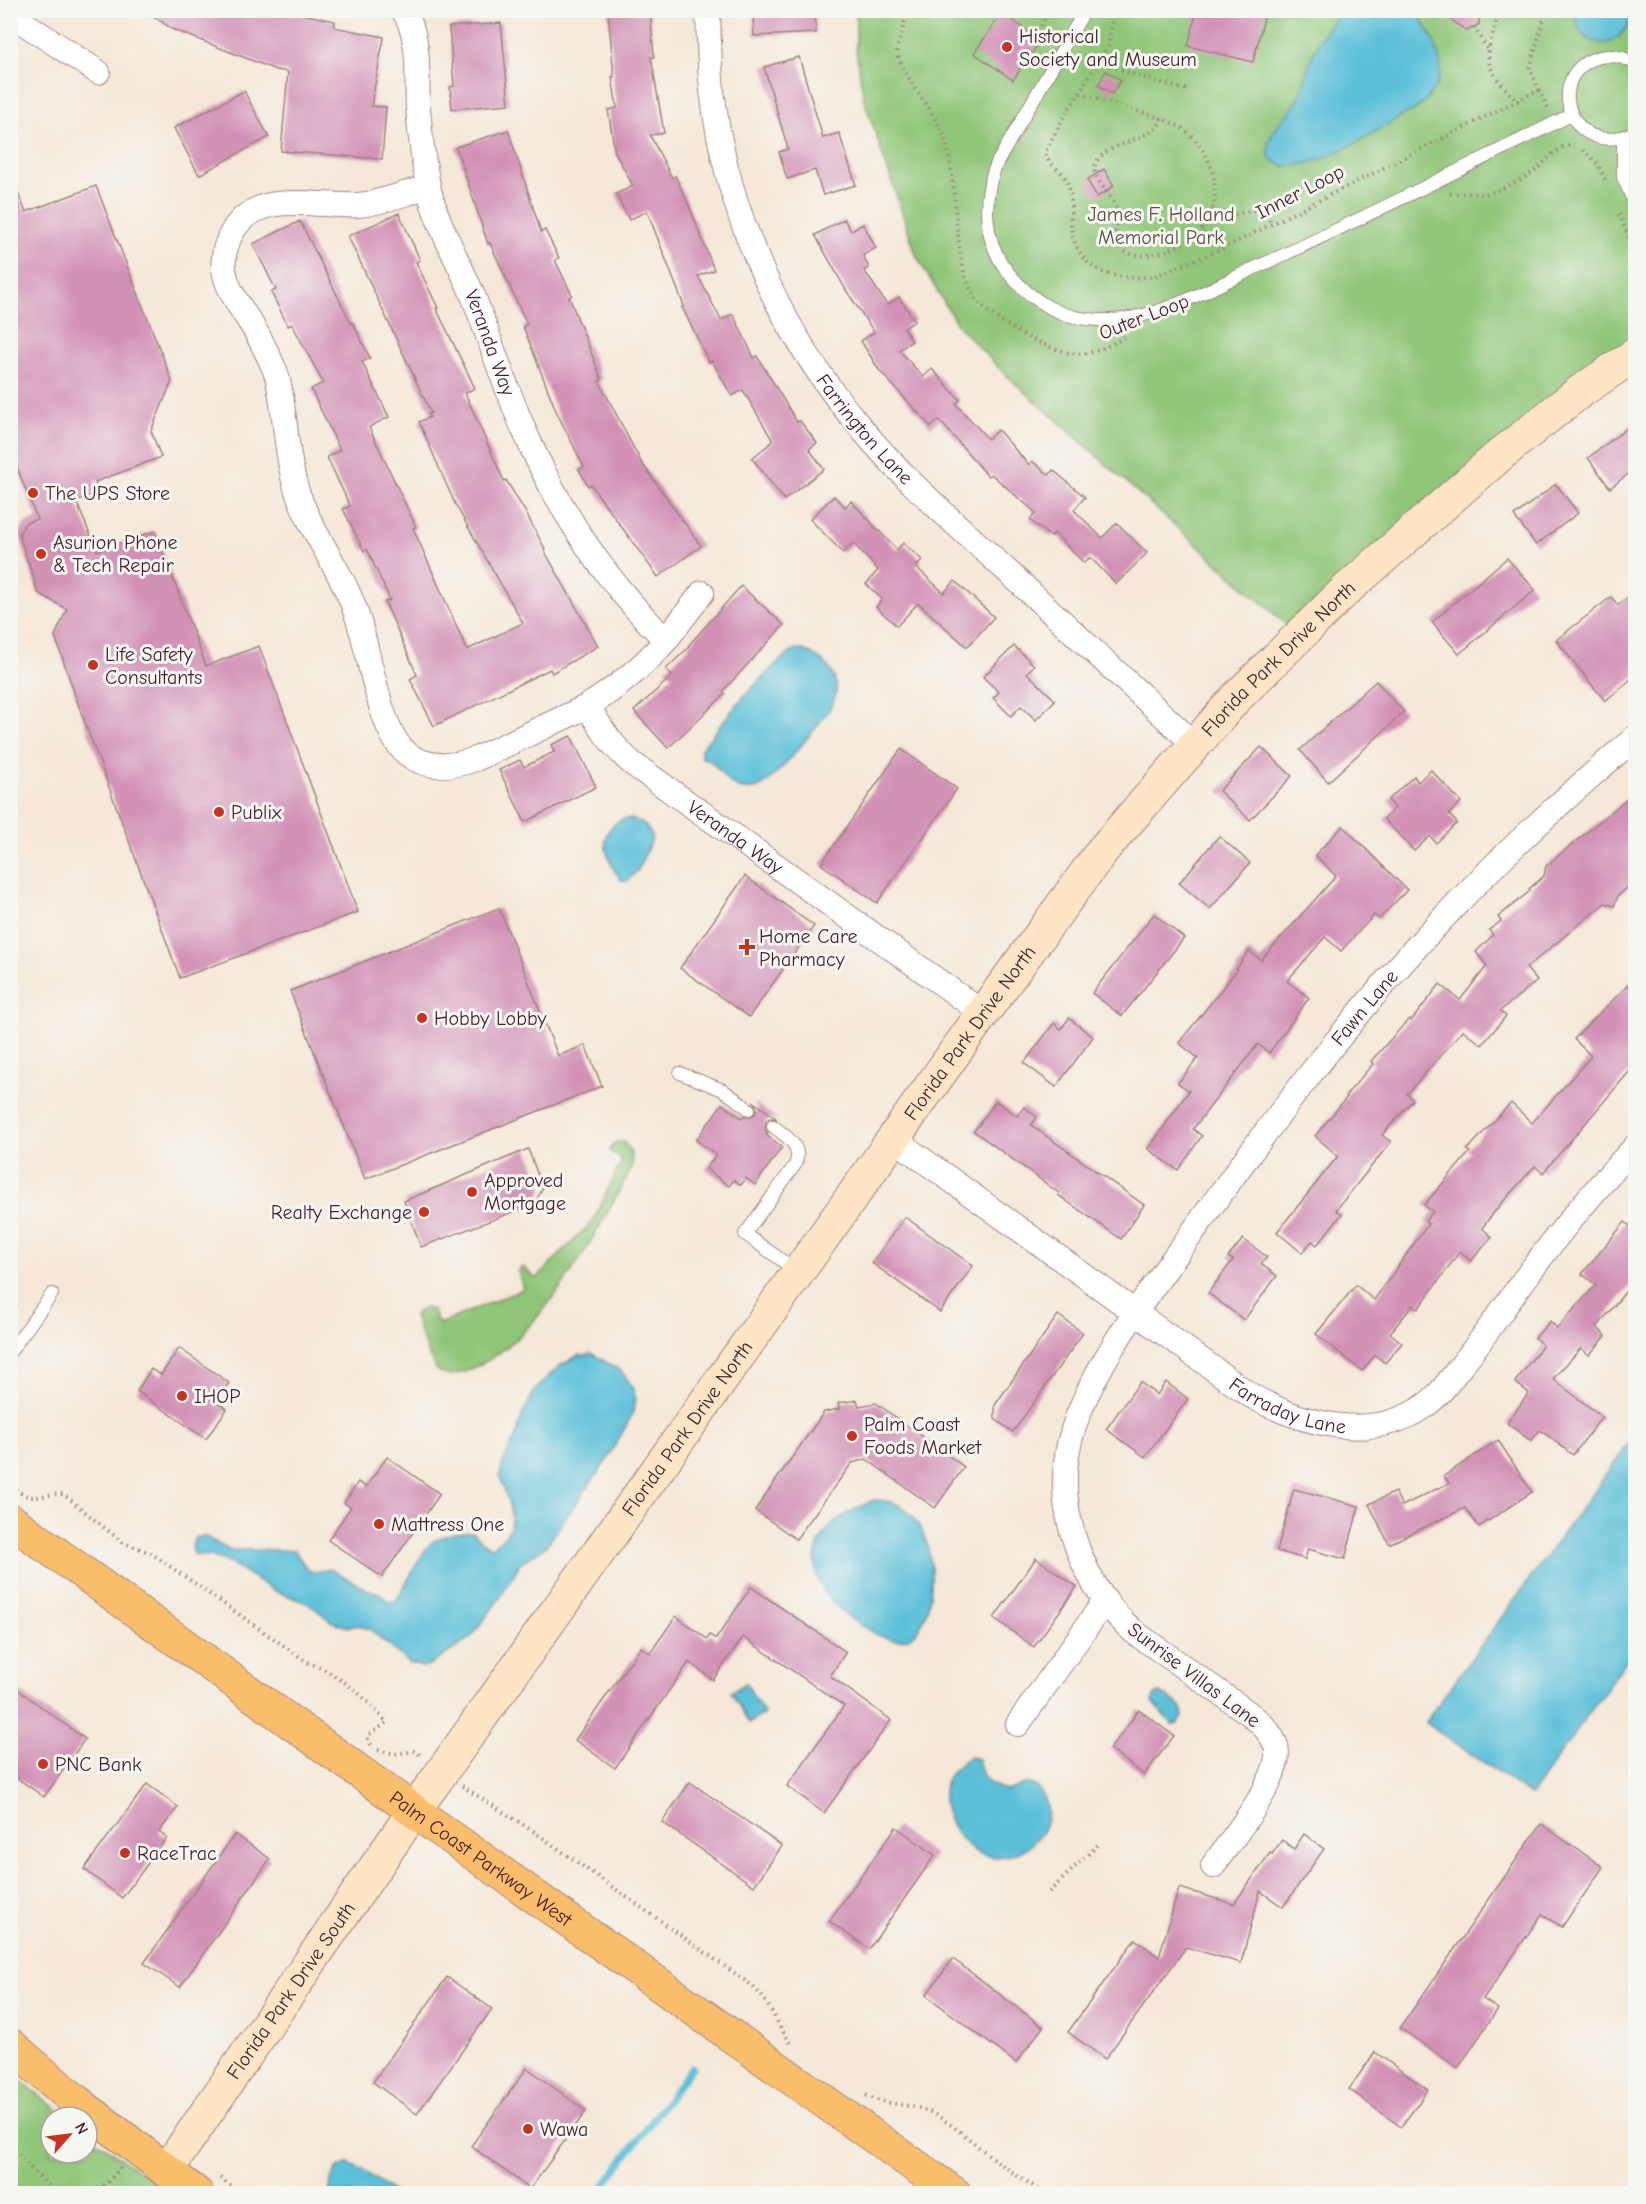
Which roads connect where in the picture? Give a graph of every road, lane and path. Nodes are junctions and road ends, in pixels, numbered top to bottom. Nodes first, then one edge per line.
1 (403, 10) edge
2 (708, 10) edge
3 (908, 10) edge
4 (1049, 10) edge
5 (1085, 10) edge
6 (1114, 10) edge
7 (1498, 10) edge
8 (1546, 10) edge
9 (10, 14) edge
10 (1474, 27) dead end
11 (1036, 37) dead end
12 (1488, 51) junction
13 (1099, 61) junction
14 (1635, 64) edge
15 (98, 72) dead end
16 (1190, 91) dead end
17 (1080, 93) junction
18 (1517, 102) junction
19 (1571, 115) junction
20 (1164, 119) junction
21 (1635, 132) edge
22 (1623, 138) junction
23 (1635, 160) edge
24 (1598, 164) dead end
25 (428, 187) junction
26 (1442, 196) dead end
27 (1635, 207) edge
28 (1211, 212) junction
29 (1271, 223) junction
30 (1135, 332) dead end
31 (1635, 354) edge
32 (702, 593) dead end
33 (666, 640) junction
34 (588, 706) junction
35 (1635, 737) edge
36 (1194, 744) junction
37 (983, 1013) junction
38 (680, 1073) dead end
39 (749, 1109) dead end
40 (773, 1126) dead end
41 (894, 1139) junction
42 (1635, 1146) edge
43 (799, 1272) junction
44 (52, 1294) dead end
45 (1135, 1313) junction
46 (10, 1352) edge
47 (10, 1486) edge
48 (10, 1520) edge
49 (1105, 1601) junction
50 (1018, 1724) dead end
51 (415, 1751) dead end
52 (471, 1793) dead end
53 (414, 1811) junction
54 (1098, 1845) dead end
55 (1213, 1866) dead end
56 (1049, 1892) dead end
57 (10, 2045) edge
58 (795, 2046) dead end
59 (858, 2090) dead end
60 (10, 2146) edge
61 (122, 2165) dead end
62 (166, 2170) junction
63 (207, 2184) edge
64 (58, 2193) edge
65 (87, 2193) edge
66 (251, 2193) edge
67 (955, 2193) edge
68 (1047, 2193) edge

1 - 25 street, Veranda Way
2 - 36 street, Farrington Lane
3 - 30 path, Outer Loop
4 - 11 path
5 - 19 lane
6 - 13 path, Inner Loop
7 - 12 path
8 - 18 path, Inner Loop
9 - 15 street
10 - 12 path
12 - 18 path
13 - 16 path
13 - 17 path, Inner Loop
14 - 19 lane
17 - 20 path
17 - 29 path, Inner Loop
18 - 29 path, Inner Loop
19 - 22 lane
20 - 28 path
20 - 28 path
21 - 22 lane
22 - 23 lane
22 - 27 lane
24 - 26 path
25 - 33 street, Veranda Way
25 - 34 street
28 - 29 path
31 - 36 street, Florida Park Drive North
32 - 33 street
33 - 34 street
34 - 37 street, Veranda Way
35 - 45 street, Fawn Lane
36 - 37 street, Florida Park Drive North
37 - 41 street, Florida Park Drive North
38 - 39 lane
40 - 43 lane
41 - 43 street, Florida Park Drive North
41 - 45 street, Farraday Lane
42 - 45 street, Farraday Lane
43 - 53 street, Florida Park Drive North
44 - 46 lane
45 - 49 street, Sunrise Villas Lane
47 - 51 path
48 - 53 main road, Palm Coast Parkway West
49 - 50 street
49 - 55 street, Sunrise Villas Lane
52 - 58 path
53 - 62 street, Florida Park Drive South
53 - 67 main road, Palm Coast Parkway West
54 - 56 path
57 - 62 main road
59 - 68 path
60 - 64 path
61 - 65 path
62 - 63 main road
63 - 66 path

